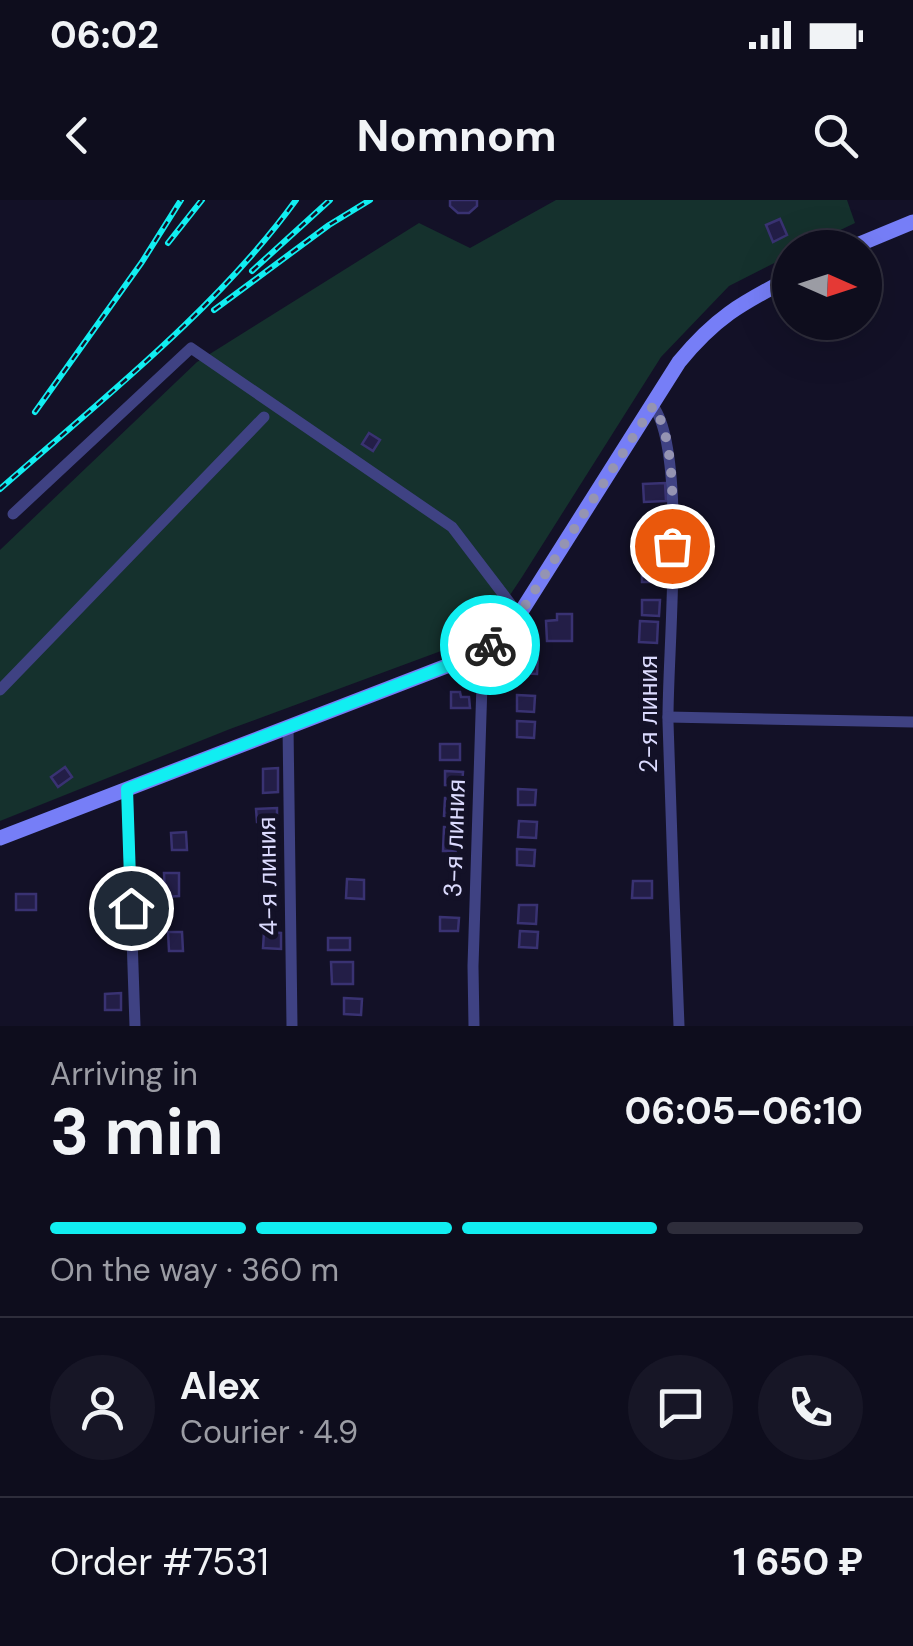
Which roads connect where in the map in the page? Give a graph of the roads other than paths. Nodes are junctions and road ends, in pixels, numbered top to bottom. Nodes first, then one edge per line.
1 (913, 222) edge
2 (882, 235) edge
3 (772, 287) edge
4 (653, 406) junction
5 (264, 417) dead end
6 (14, 514) dead end
7 (519, 615) junction
8 (483, 652) junction
9 (0, 690) edge
10 (668, 717) junction
11 (913, 722) edge
12 (288, 726) junction
13 (127, 789) junction
14 (0, 838) edge
15 (135, 1026) edge
16 (292, 1026) edge
17 (474, 1026) edge
18 (679, 1026) edge

1 - 2 street
3 - 4 street
4 - 7 street
4 - 10 street, 2-я линия
5 - 9 street
6 - 7 street
7 - 8 street
8 - 12 street
8 - 17 street, 3-я линия
10 - 11 street
10 - 18 street, 2-я линия
12 - 13 street
12 - 16 street, 4-я линия
13 - 14 street
13 - 15 street

